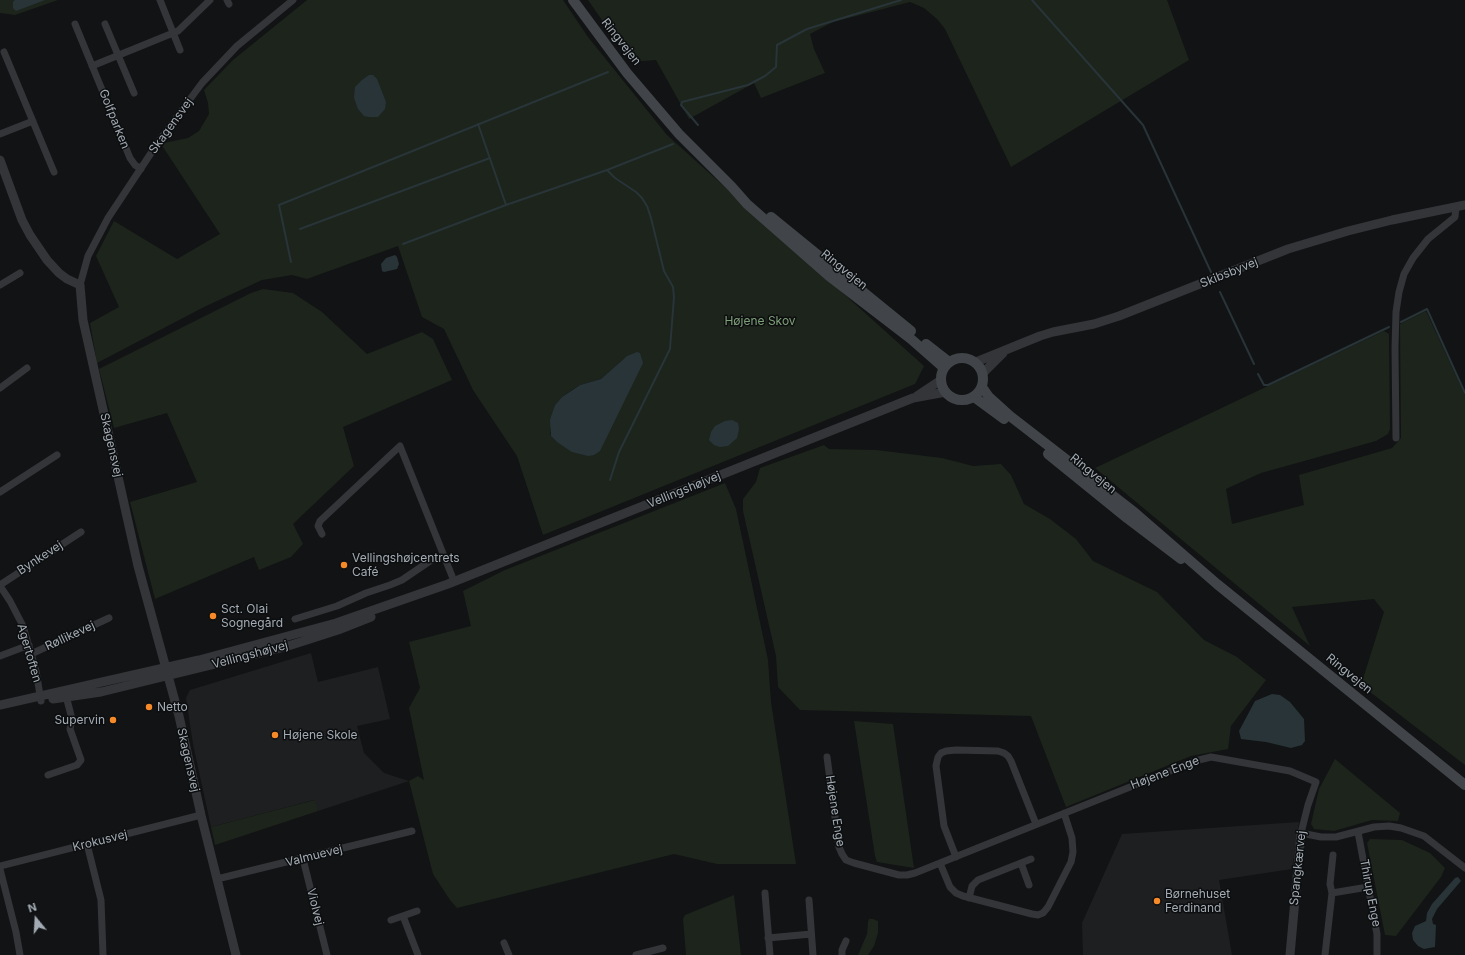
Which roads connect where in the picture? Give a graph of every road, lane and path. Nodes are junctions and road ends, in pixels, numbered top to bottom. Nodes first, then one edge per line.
1 (160, 0) edge
2 (210, 0) edge
3 (293, 0) edge
4 (573, 0) edge
5 (75, 24) dead end
6 (105, 24) dead end
7 (173, 33) junction
8 (180, 50) dead end
9 (4, 52) dead end
10 (118, 55) junction
11 (92, 66) junction
12 (134, 93) dead end
13 (33, 121) junction
14 (0, 134) edge
15 (0, 160) edge
16 (141, 169) junction
17 (54, 172) dead end
18 (1460, 206) edge
19 (20, 273) dead end
20 (0, 284) edge
21 (80, 285) junction
22 (1006, 351) junction
23 (976, 362) junction
24 (946, 365) junction
25 (27, 368) dead end
26 (983, 373) junction
27 (941, 380) junction
28 (982, 387) junction
29 (0, 388) edge
30 (946, 392) junction
31 (974, 396) junction
32 (913, 398) junction
33 (1396, 438) dead end
34 (57, 455) dead end
35 (0, 492) edge
36 (81, 532) dead end
37 (322, 534) dead end
38 (444, 556) junction
39 (454, 581) junction
40 (1217, 584) junction
41 (0, 585) edge
42 (109, 618) dead end
43 (295, 619) dead end
44 (29, 645) junction
45 (31, 654) junction
46 (0, 656) edge
47 (166, 672) junction
48 (66, 694) junction
49 (41, 699) junction
50 (0, 706) edge
51 (827, 757) dead end
52 (48, 775) dead end
53 (1316, 782) joint
54 (1465, 786) edge
55 (1064, 813) junction
56 (201, 815) junction
57 (1036, 824) junction
58 (412, 831) dead end
59 (1358, 832) junction
60 (1301, 833) junction
61 (87, 844) junction
62 (1333, 855) dead end
63 (956, 857) junction
64 (303, 859) junction
65 (1031, 859) dead end
66 (940, 863) junction
67 (1021, 863) junction
68 (0, 867) edge
69 (1465, 868) edge
70 (217, 879) junction
71 (1029, 885) dead end
72 (1368, 887) junction
73 (765, 893) dead end
74 (1332, 893) junction
75 (969, 898) junction
76 (808, 900) dead end
77 (417, 911) dead end
78 (403, 916) junction
79 (391, 920) dead end
80 (811, 934) junction
81 (768, 938) junction
82 (846, 941) dead end
83 (504, 943) dead end
84 (663, 948) dead end
85 (20, 955) edge
86 (103, 955) edge
87 (236, 955) edge
88 (327, 955) edge
89 (418, 955) edge
90 (509, 955) edge
91 (636, 955) edge
92 (770, 955) edge
93 (813, 955) edge
94 (842, 955) edge
95 (1290, 955) edge
96 (1325, 955) edge
97 (1377, 955) edge

1 - 7 street
2 - 7 street
3 - 16 street, Skagensvej
4 - 24 main road, Ringvejen
5 - 11 street, Golfparken
6 - 10 street
7 - 8 street
7 - 10 street
9 - 13 street
10 - 11 street
10 - 12 street
11 - 16 street, Golfparken
13 - 14 street
13 - 17 street
15 - 21 street
16 - 21 street, Skagensvej
18 - 22 street, Skibsbyvej
18 - 33 street, Skibsbyvej
19 - 20 street
21 - 47 street, Skagensvej
22 - 23 street, Skibsbyvej
22 - 26 street, Skibsbyvej
23 - 24 main road
23 - 26 main road
24 - 27 main road
25 - 29 street
26 - 28 main road
27 - 30 main road
27 - 32 street, Vellingshøjvej
28 - 31 main road
28 - 40 main road, Ringvejen
30 - 31 main road
30 - 32 street, Vellingshøjvej
31 - 40 main road, Ringvejen
32 - 39 street, Vellingshøjvej
34 - 35 street
36 - 41 street, Bynkevej
37 - 38 street
38 - 39 street
38 - 43 street
39 - 47 street, Vellingshøjvej
40 - 54 main road, Ringvejen
41 - 44 street, Agertoften
42 - 45 street, Røllikevej
44 - 45 street, Agertoften
44 - 46 street
45 - 49 street, Agertoften
47 - 48 street, Vellingshøjvej
47 - 56 street, Skagensvej
48 - 49 street, Vellingshøjvej
48 - 52 street
49 - 50 street, Vellingshøjvej
51 - 66 street, Højene Enge
53 - 55 street, Højene Enge
53 - 60 street, Spangkærvej
55 - 57 street, Højene Enge
55 - 75 street
56 - 61 street, Krokusvej
56 - 70 street, Skagensvej
57 - 63 street, Højene Enge
57 - 63 street
58 - 64 street, Valmuevej
59 - 60 street
59 - 69 street
59 - 72 street, Thirup Enge
60 - 95 street, Spangkærvej
61 - 68 street, Krokusvej
61 - 86 street
62 - 74 street
63 - 66 street, Højene Enge
64 - 70 street, Valmuevej
64 - 88 street, Violvej
65 - 67 street
66 - 75 street
67 - 71 street
67 - 75 street
68 - 85 street
70 - 87 street, Skagensvej
72 - 74 street
72 - 97 street, Thirup Enge
73 - 81 street
74 - 96 street
76 - 80 street
77 - 78 street
78 - 79 street
78 - 89 street
80 - 81 street
80 - 93 street
81 - 92 street
82 - 94 street
83 - 90 street
84 - 91 street

